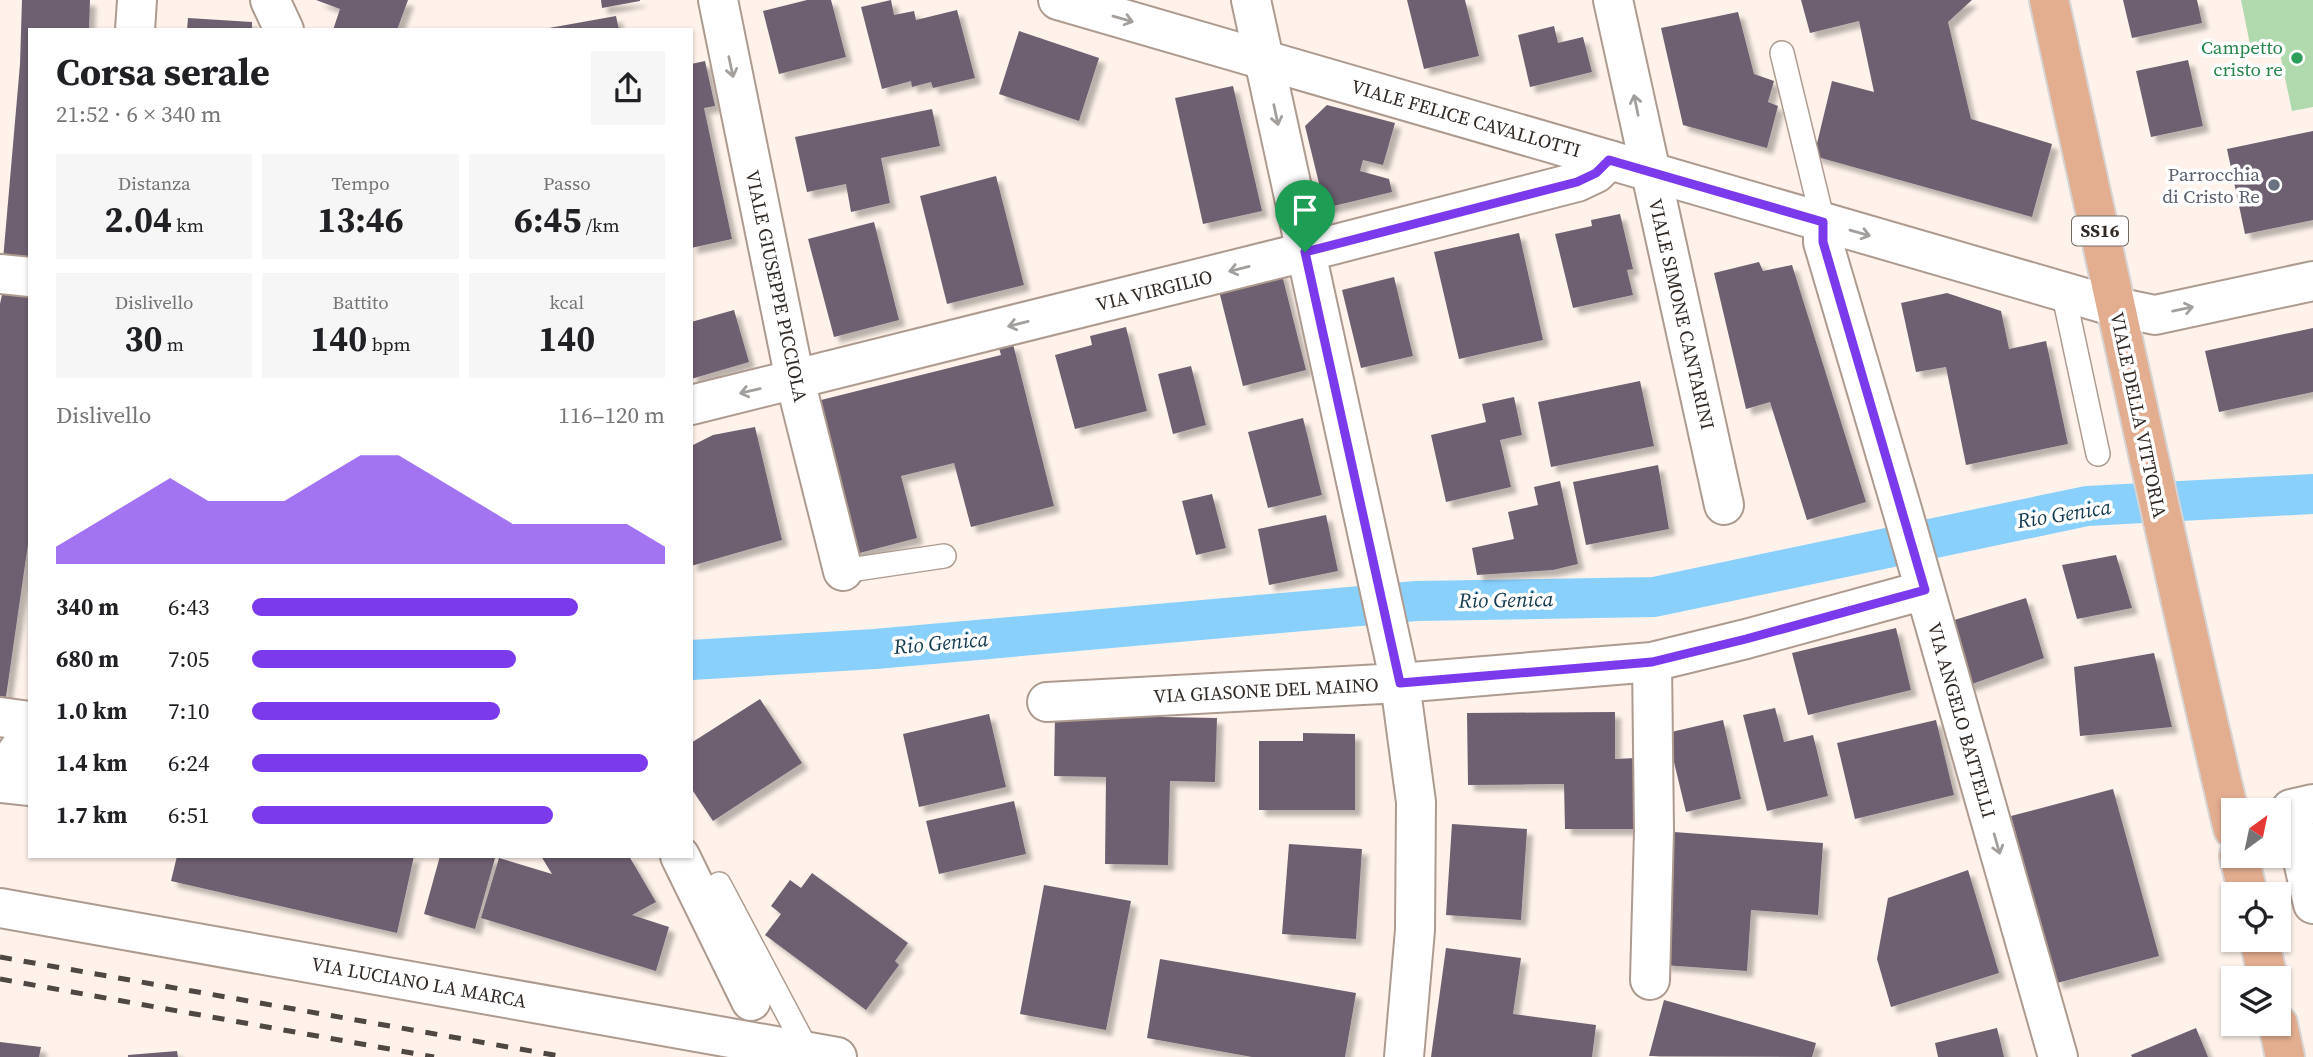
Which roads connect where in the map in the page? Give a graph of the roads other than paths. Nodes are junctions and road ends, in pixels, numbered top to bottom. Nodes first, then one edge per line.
1 (137, 0) edge
2 (270, 0) edge
3 (718, 0) edge
4 (1058, 0) edge
5 (1251, 0) edge
6 (1613, 0) edge
7 (2049, 0) edge
8 (135, 28) edge
9 (283, 28) edge
10 (1782, 53) dead end
11 (1264, 60) junction
12 (1609, 160) junction
13 (1650, 172) junction
14 (1823, 222) junction
15 (1305, 252) junction
16 (0, 274) edge
17 (28, 277) edge
18 (2313, 281) edge
19 (2063, 291) junction
20 (2116, 307) junction
21 (795, 380) junction
22 (693, 405) edge
23 (2098, 454) dead end
24 (1724, 505) dead end
25 (944, 556) dead end
26 (843, 571) joint
27 (1925, 590) junction
28 (1652, 662) junction
29 (1400, 683) junction
30 (1047, 702) dead end
31 (0, 717) edge
32 (28, 721) edge
33 (28, 737) edge
34 (0, 776) edge
35 (0, 783) edge
36 (28, 786) edge
37 (2225, 798) edge
38 (2302, 807) edge
39 (681, 858) edge
40 (719, 884) dead end
41 (2313, 904) edge
42 (0, 908) edge
43 (1650, 980) dead end
44 (751, 1001) dead end
45 (2281, 1036) edge
46 (822, 1054) edge
47 (1404, 1057) edge
48 (2058, 1057) edge
49 (2286, 1057) edge

1 - 8 street
2 - 9 street
3 -> 21 street, VIALE GIUSEPPE PICCIOLA
4 -> 11 street, VIALE FELICE CAVALLOTTI
5 - 11 street
13 -> 6 street, VIALE SIMONE CANTARINI
7 - 20 main road, VIALE DELLA VITTORIA / SS16
10 - 14 lane
11 - 12 street, VIALE FELICE CAVALLOTTI
11 -> 15 street
12 - 13 street, VIALE FELICE CAVALLOTTI
12 - 15 street, VIA VIRGILIO
13 - 14 street, VIALE FELICE CAVALLOTTI
13 - 24 street, VIALE SIMONE CANTARINI
14 -> 19 street, VIALE FELICE CAVALLOTTI
14 - 27 street, VIA ANGELO BATTELLI
15 -> 21 street, VIA VIRGILIO
15 - 29 street
16 - 17 street
20 -> 18 street, VIALE FELICE CAVALLOTTI
19 - 20 street, VIALE FELICE CAVALLOTTI
19 - 23 lane
20 - 37 main road, VIALE DELLA VITTORIA / SS16
21 -> 22 street, VIA VIRGILIO
21 - 26 street, VIALE GIUSEPPE PICCIOLA
25 - 26 lane
27 - 28 street, VIA GIASONE DEL MAINO
27 -> 48 street, VIA ANGELO BATTELLI
28 - 29 street, VIA GIASONE DEL MAINO
28 - 43 street
29 - 30 street, VIA GIASONE DEL MAINO
29 - 47 street
31 - 32 street
33 - 34 street
35 - 36 street
38 - 41 street
39 - 44 street
40 - 46 lane
42 - 46 street, VIA LUCIANO LA MARCA
45 - 49 main road

